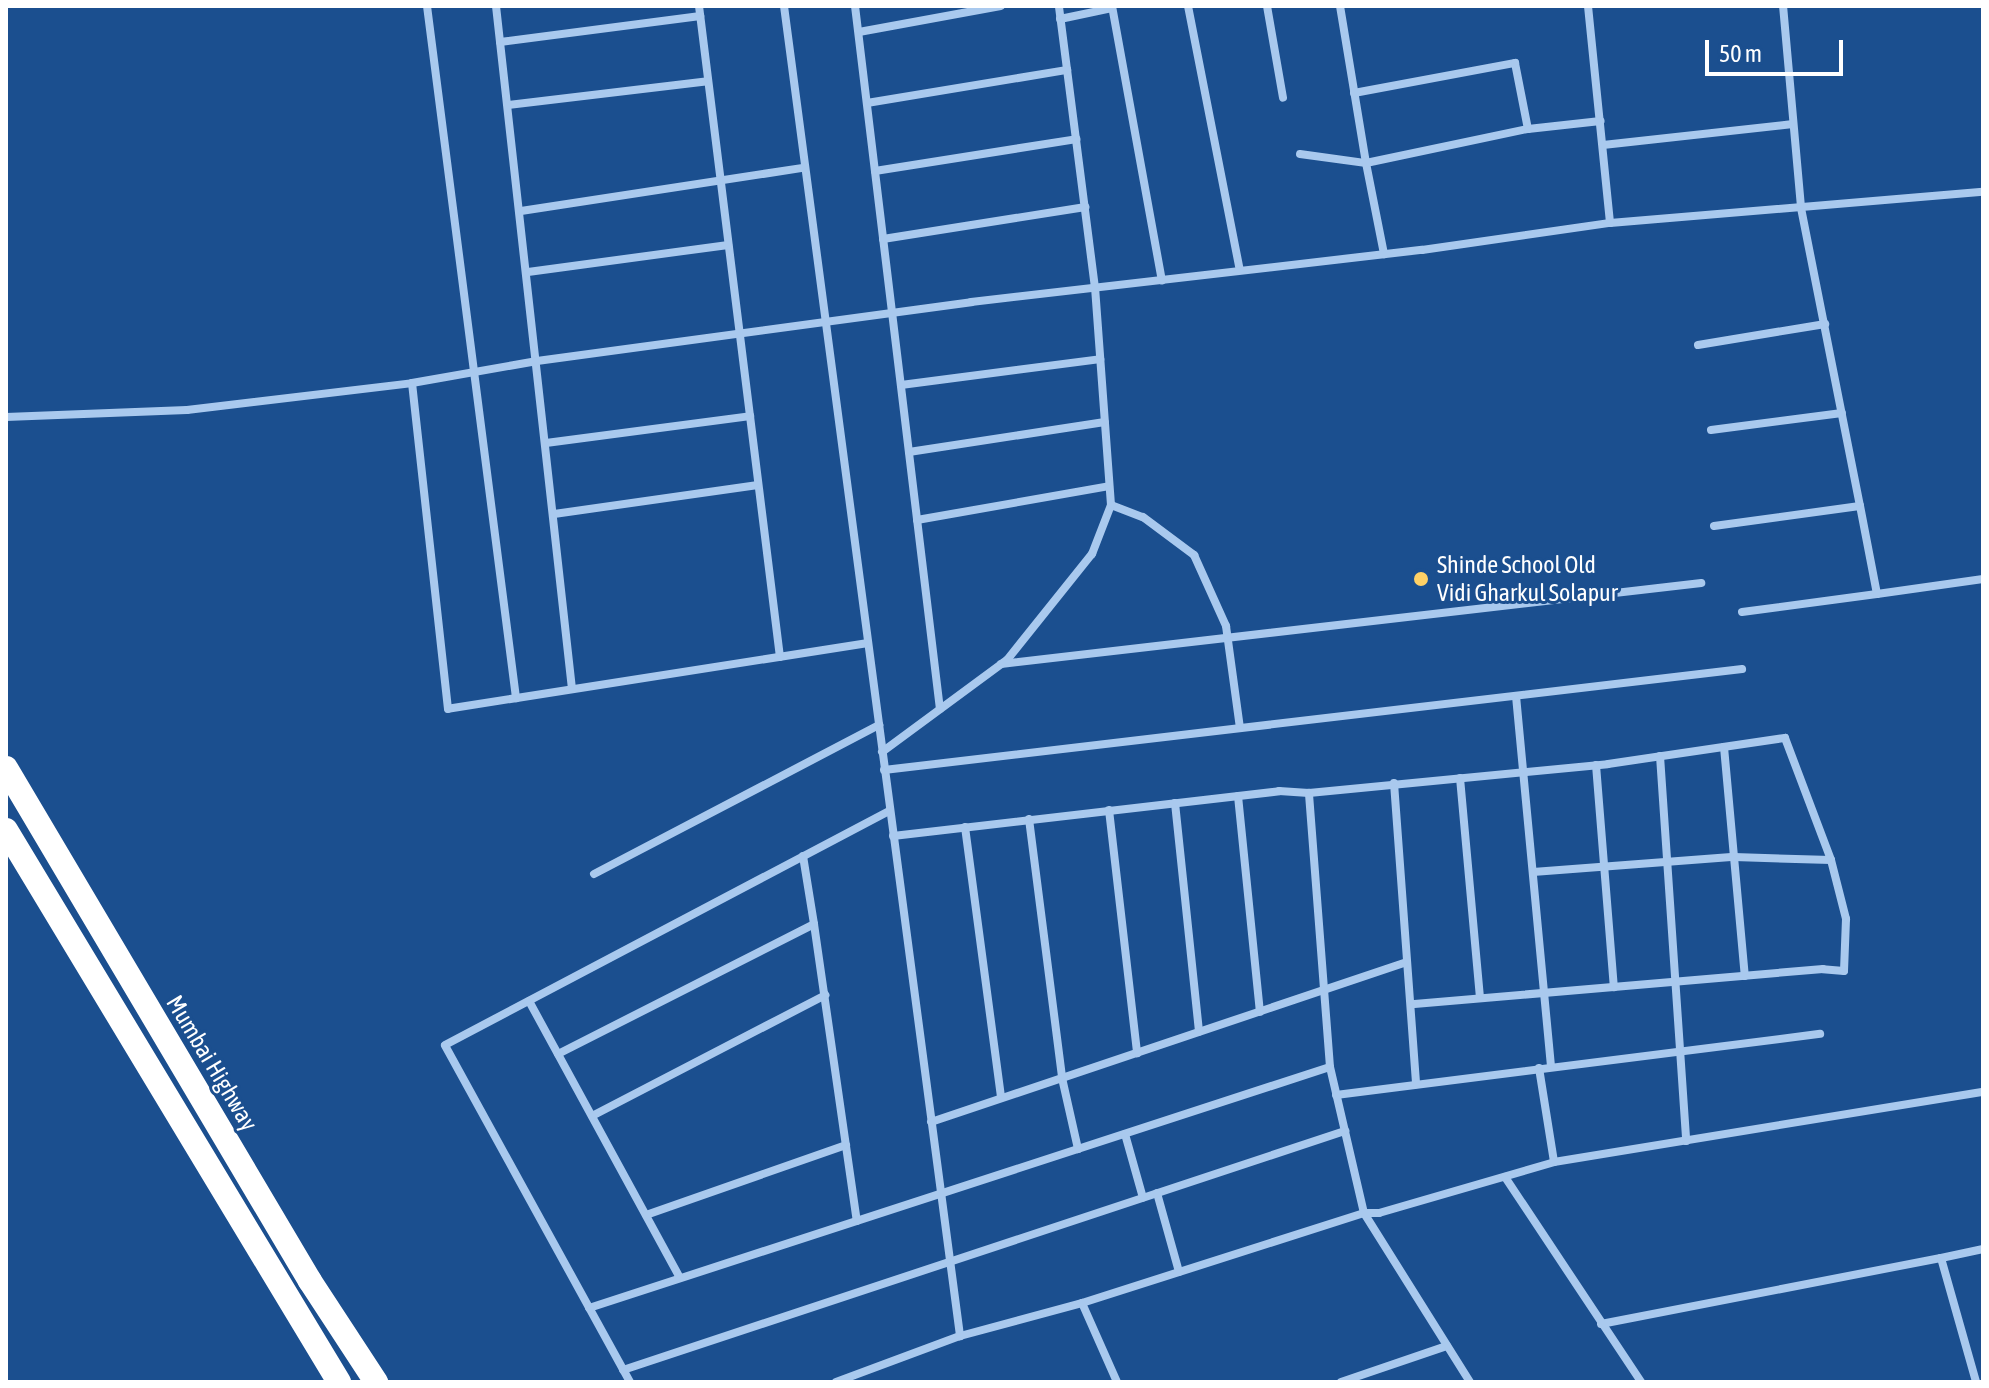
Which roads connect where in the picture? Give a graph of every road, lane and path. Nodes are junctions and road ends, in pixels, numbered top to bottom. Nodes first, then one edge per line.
1 (427, 6) edge
2 (496, 6) edge
3 (699, 6) edge
4 (784, 6) edge
5 (855, 6) edge
6 (1001, 6) edge
7 (1059, 6) edge
8 (1188, 6) edge
9 (1267, 6) edge
10 (1340, 6) edge
11 (1588, 6) edge
12 (1783, 6) edge
13 (1112, 7) edge
14 (700, 16) junction
15 (1060, 19) junction
16 (859, 32) junction
17 (500, 42) junction
18 (1067, 70) junction
19 (708, 81) junction
20 (1354, 93) junction
21 (1283, 98) dead end
22 (867, 103) junction
23 (508, 105) junction
24 (1601, 121) junction
25 (1793, 124) junction
26 (1528, 129) junction
27 (1076, 139) junction
28 (1603, 145) junction
29 (1300, 154) dead end
30 (1366, 163) junction
31 (803, 168) junction
32 (875, 171) junction
33 (720, 181) junction
34 (1983, 192) edge
35 (1085, 207) junction
36 (1801, 207) junction
37 (521, 211) junction
38 (1610, 223) junction
39 (883, 239) junction
40 (728, 245) junction
41 (1384, 254) junction
42 (1240, 270) junction
43 (528, 272) junction
44 (1162, 280) junction
45 (1095, 288) junction
46 (892, 313) junction
47 (827, 322) junction
48 (1825, 324) junction
49 (739, 334) junction
50 (1698, 345) dead end
51 (1100, 359) junction
52 (537, 361) junction
53 (475, 373) junction
54 (412, 383) junction
55 (901, 385) junction
56 (1842, 413) junction
57 (750, 416) junction
58 (6, 417) edge
59 (1105, 422) junction
60 (1711, 430) dead end
61 (546, 443) junction
62 (909, 452) junction
63 (758, 485) junction
64 (1109, 486) junction
65 (1111, 505) junction
66 (1860, 506) junction
67 (554, 514) junction
68 (917, 520) junction
69 (1714, 526) dead end
70 (1983, 579) edge
71 (1701, 583) dead end
72 (1877, 594) junction
73 (1742, 612) dead end
74 (1228, 638) junction
75 (868, 643) junction
76 (780, 657) junction
77 (1001, 665) junction
78 (1742, 669) dead end
79 (572, 689) junction
80 (1516, 696) junction
81 (516, 698) junction
82 (940, 709) junction
83 (879, 725) junction
84 (1240, 728) junction
85 (1724, 747) junction
86 (882, 752) junction
87 (1660, 756) junction
88 (1596, 765) junction
89 (6, 768) edge
90 (884, 770) junction
91 (1523, 772) junction
92 (1460, 778) junction
93 (1394, 783) junction
94 (1309, 793) junction
95 (1238, 796) junction
96 (1175, 803) junction
97 (1109, 810) junction
98 (889, 811) junction
99 (1029, 819) junction
100 (965, 827) junction
101 (6, 830) edge
102 (893, 836) junction
103 (803, 856) junction
104 (1734, 857) junction
105 (1831, 860) junction
106 (1668, 862) junction
107 (1604, 866) junction
108 (1533, 872) junction
109 (594, 874) dead end
110 (814, 924) junction
111 (1407, 962) junction
112 (1745, 976) junction
113 (1676, 982) junction
114 (1614, 987) junction
115 (1325, 991) junction
116 (1544, 993) junction
117 (825, 995) junction
118 (1480, 998) junction
119 (529, 1001) junction
120 (1411, 1004) junction
121 (1260, 1012) junction
122 (1199, 1032) junction
123 (1820, 1034) dead end
124 (1680, 1051) junction
125 (1137, 1053) junction
126 (558, 1054) junction
127 (1551, 1066) junction
128 (1330, 1067) junction
129 (1539, 1068) junction
130 (1062, 1078) junction
131 (1416, 1084) junction
132 (1983, 1092) edge
133 (1336, 1095) junction
134 (1001, 1098) junction
135 (592, 1116) junction
136 (931, 1122) junction
137 (1345, 1131) junction
138 (1125, 1134) junction
139 (1686, 1141) junction
140 (846, 1145) junction
141 (1078, 1149) junction
142 (1554, 1162) junction
143 (1505, 1177) junction
144 (941, 1193) junction
145 (1157, 1193) junction
146 (1143, 1198) junction
147 (1364, 1213) junction
148 (646, 1215) junction
149 (857, 1221) junction
150 (1983, 1249) edge
151 (1941, 1258) junction
152 (950, 1262) junction
153 (1179, 1272) junction
154 (680, 1278) junction
155 (1082, 1303) junction
156 (589, 1308) junction
157 (1601, 1324) junction
158 (960, 1336) junction
159 (1447, 1346) junction
160 (623, 1370) junction
161 (339, 1382) edge
162 (376, 1382) edge
163 (630, 1382) edge
164 (836, 1382) edge
165 (1117, 1382) edge
166 (1341, 1382) edge
167 (1470, 1382) edge
168 (1641, 1382) edge
169 (1976, 1382) edge

1 - 53 street
2 - 17 street
3 - 14 street
4 - 31 street
5 - 16 street
6 - 16 street
7 - 15 street
8 - 42 street
9 - 21 street
10 - 20 street
11 - 24 street
12 - 25 street
13 - 15 street
13 - 44 street
14 - 17 street
14 - 19 street
15 - 18 street
16 - 22 street
17 - 23 street
18 - 22 street
18 - 27 street
19 - 23 street
19 - 33 street
20 - 26 street
20 - 30 street
22 - 32 street
23 - 37 street
24 - 26 street
24 - 28 street
25 - 28 street
25 - 36 street
26 - 30 street
27 - 32 street
27 - 35 street
28 - 38 street
29 - 30 street
30 - 41 street
31 - 33 street
31 - 47 street
32 - 39 street
33 - 37 street
33 - 40 street
34 - 36 street
35 - 39 street
35 - 45 street
36 - 38 street
36 - 48 street
37 - 43 street
38 - 41 street
39 - 46 street
40 - 43 street
40 - 49 street
41 - 42 street
42 - 44 street
43 - 52 street
44 - 45 street
45 - 46 street
45 - 51 street
46 - 47 street
46 - 55 street
47 - 49 street
47 - 75 street
48 - 50 street
48 - 56 street
49 - 52 street
49 - 57 street
51 - 55 street
51 - 59 street
52 - 53 street
52 - 61 street
53 - 54 street
53 - 81 street
54 - 58 street
54 - 81 street
55 - 62 street
56 - 60 street
56 - 66 street
57 - 61 street
57 - 63 street
59 - 62 street
59 - 64 street
61 - 67 street
62 - 68 street
63 - 67 street
63 - 76 street
64 - 65 street
64 - 68 street
65 - 74 street
65 - 77 street
66 - 69 street
66 - 72 street
67 - 79 street
68 - 82 street
70 - 72 street
71 - 74 street
72 - 73 street
74 - 77 street
74 - 84 street
75 - 76 street
75 - 83 street
76 - 79 street
77 - 82 street
78 - 80 street
79 - 81 street
80 - 84 street
80 - 91 street
82 - 86 street
83 - 86 street
83 - 109 street
84 - 90 street
85 - 87 street
85 - 104 street
85 - 105 street
86 - 90 street
87 - 88 street
87 - 106 street
88 - 91 street
88 - 107 street
89 - 162 highway, Mumbai Highway
90 - 98 street
91 - 92 street
91 - 108 street
92 - 93 street
92 - 118 street
93 - 94 street
93 - 111 street
94 - 95 street
94 - 115 street
95 - 96 street
95 - 121 street
96 - 97 street
96 - 122 street
97 - 99 street
97 - 125 street
98 - 102 street
98 - 103 street
99 - 100 street
99 - 130 street
100 - 102 street
100 - 134 street
101 - 161 highway
102 - 136 street
103 - 110 street
103 - 119 street
104 - 105 street
104 - 106 street
104 - 112 street
105 - 112 street
106 - 107 street
106 - 113 street
107 - 108 street
107 - 114 street
108 - 116 street
110 - 117 street
110 - 126 street
111 - 115 street
111 - 120 street
112 - 113 street
113 - 114 street
113 - 124 street
114 - 116 street
115 - 121 street
115 - 128 street
116 - 118 street
116 - 127 street
117 - 135 street
117 - 140 street
118 - 120 street
119 - 126 street
119 - 156 street
120 - 131 street
121 - 122 street
122 - 125 street
123 - 124 street
124 - 127 street
124 - 139 street
125 - 130 street
126 - 135 street
127 - 129 street
128 - 133 street
128 - 138 street
129 - 131 street
129 - 142 street
130 - 134 street
130 - 141 street
131 - 133 street
132 - 139 street
133 - 137 street
134 - 136 street
135 - 148 street
136 - 144 street
137 - 145 street
137 - 147 street
138 - 141 street
138 - 146 street
139 - 142 street
140 - 148 street
140 - 149 street
141 - 144 street
142 - 143 street
143 - 147 street
143 - 157 street
144 - 149 street
144 - 152 street
145 - 146 street
145 - 153 street
146 - 152 street
147 - 153 street
147 - 159 street
148 - 154 street
149 - 154 street
150 - 151 street
151 - 157 street
151 - 169 street
152 - 158 street
152 - 160 street
153 - 155 street
154 - 156 street
155 - 158 street
155 - 165 street
156 - 160 street
157 - 168 street
158 - 164 street
159 - 166 street
159 - 167 street
160 - 163 street

